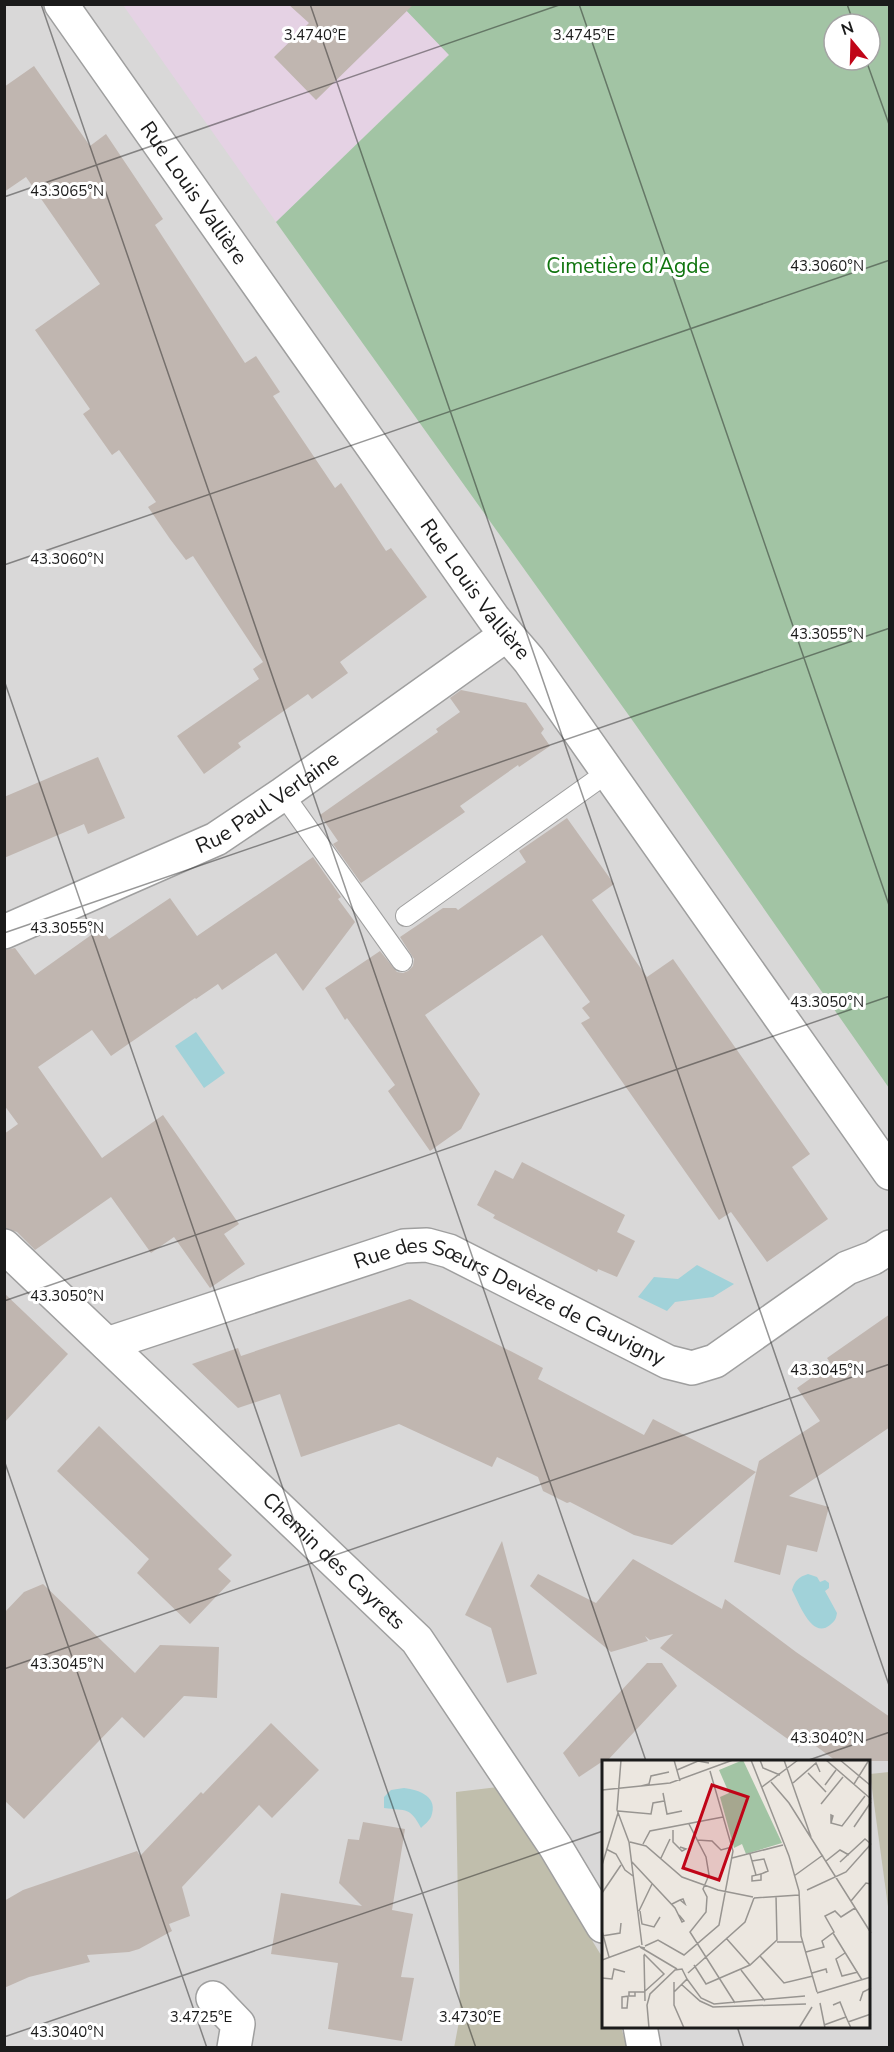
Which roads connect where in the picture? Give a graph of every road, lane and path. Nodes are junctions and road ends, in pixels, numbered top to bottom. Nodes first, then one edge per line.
1 (61, 4) edge
2 (506, 635) junction
3 (608, 772) junction
4 (283, 794) junction
5 (406, 916) dead end
6 (4, 932) edge
7 (402, 961) dead end
8 (890, 1173) edge
9 (4, 1246) edge
10 (890, 1247) edge
11 (107, 1344) junction
12 (602, 1924) edge
13 (213, 1998) dead end
14 (639, 2028) edge
15 (234, 2048) edge
16 (644, 2048) edge

1 - 2 street, Rue Louis Vallière
2 - 3 street, Rue Louis Vallière
2 - 4 street, Rue Paul Verlaine
3 - 5 lane
3 - 8 street, Rue Louis Vallière
4 - 6 street, Rue Paul Verlaine
4 - 7 lane
9 - 11 street, Chemin des Cayrets
10 - 11 street, Rue des Sœurs Devèze de Cauvigny
11 - 12 street, Chemin des Cayrets
13 - 15 street
14 - 16 street

